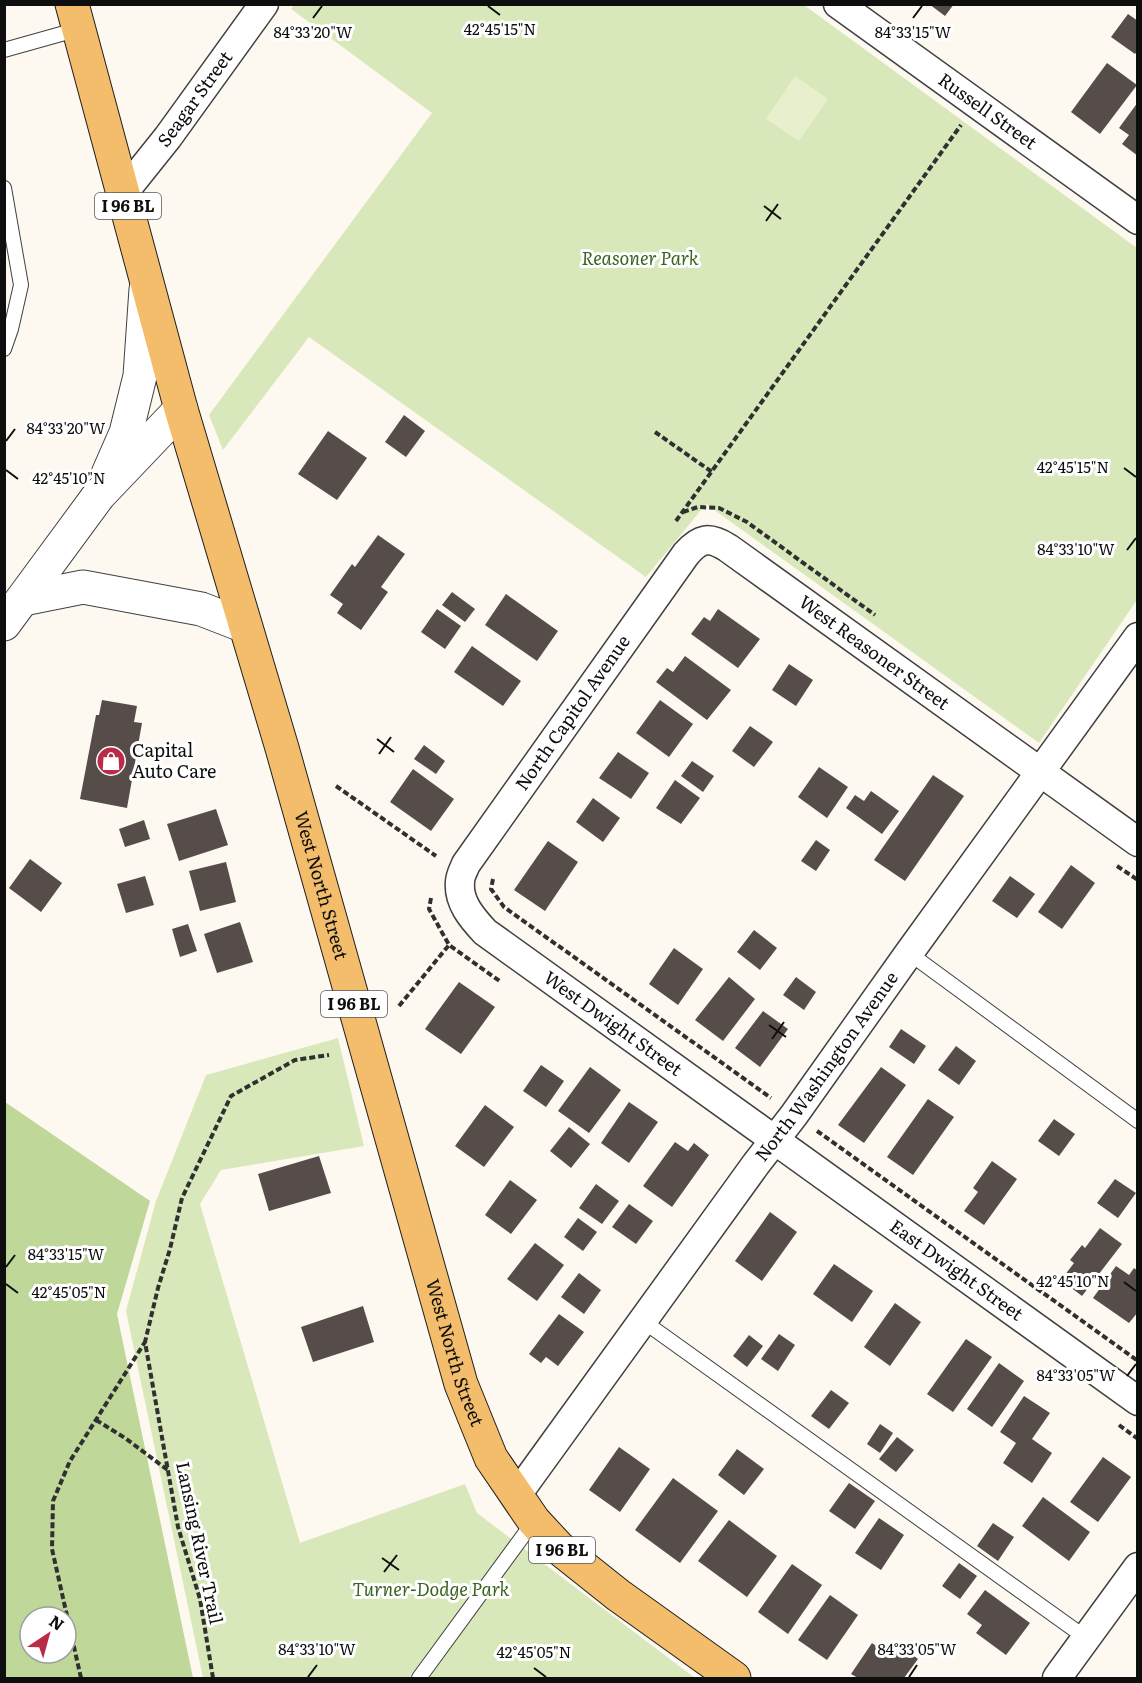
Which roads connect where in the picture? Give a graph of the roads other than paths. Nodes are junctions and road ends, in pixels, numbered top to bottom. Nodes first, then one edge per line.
1 (264, 4) edge
2 (838, 4) edge
3 (76, 17) edge
4 (4, 50) edge
5 (4, 188) edge
6 (124, 192) junction
7 (1137, 220) edge
8 (147, 280) junction
9 (4, 349) edge
10 (181, 409) junction
11 (99, 495) junction
12 (717, 544) joint
13 (14, 611) edge
14 (245, 626) junction
15 (1137, 637) edge
16 (1040, 773) junction
17 (1137, 842) edge
18 (461, 897) joint
19 (909, 953) junction
20 (1137, 1121) edge
21 (776, 1140) junction
22 (643, 1321) junction
23 (1137, 1401) edge
24 (525, 1508) junction
25 (1137, 1567) edge
26 (1086, 1638) junction
27 (419, 1678) edge
28 (734, 1678) edge
29 (1057, 1678) edge

1 - 6 street, Seagar Street
2 - 7 street, Russell Street
3 - 4 lane
3 - 6 main road, I 96 BL
5 - 9 lane
6 - 8 main road, I 96 BL
8 - 10 main road, I 96 BL
8 - 11 street
10 - 11 street
10 - 14 main road, West North Street / I 96 BL
11 - 13 street
12 - 16 street, West Reasoner Street
12 - 18 street, North Capitol Avenue
13 - 14 street
14 - 24 main road, West North Street / I 96 BL
15 - 16 street, North Washington Avenue
16 - 17 street, West Reasoner Street
16 - 19 street, North Washington Avenue
18 - 21 street, West Dwight Street
19 - 20 lane
19 - 21 street, North Washington Avenue
21 - 22 street, North Washington Avenue
21 - 23 street, East Dwight Street
22 - 24 street, North Washington Avenue
22 - 26 lane
24 - 27 lane
24 - 28 main road, I 96 BL
25 - 26 street
26 - 29 street

